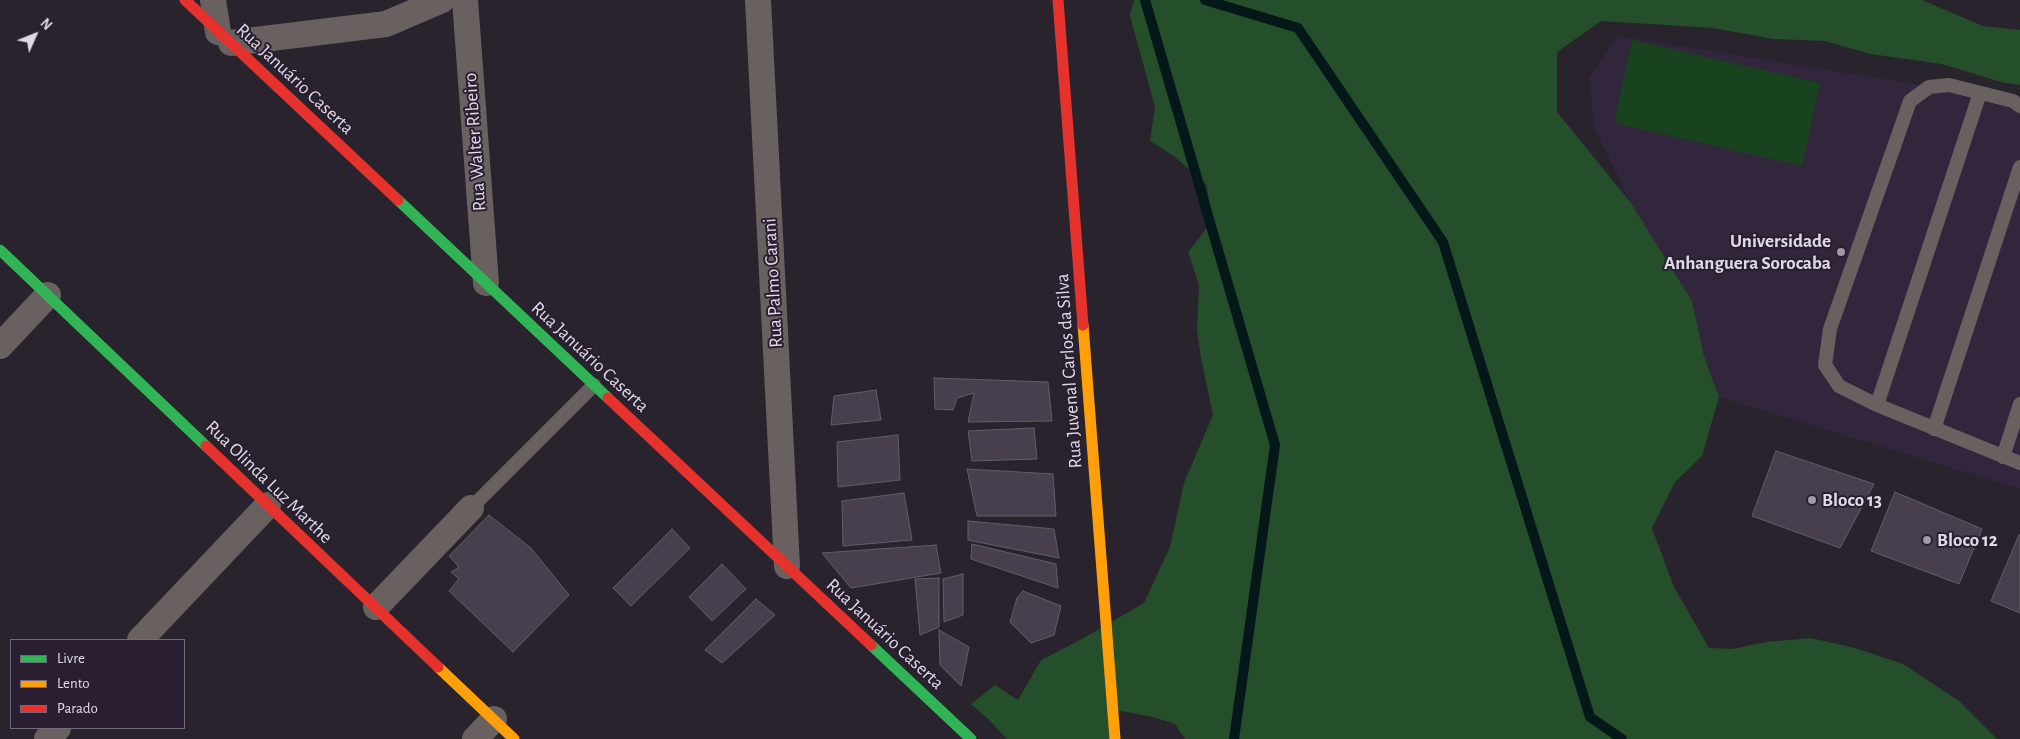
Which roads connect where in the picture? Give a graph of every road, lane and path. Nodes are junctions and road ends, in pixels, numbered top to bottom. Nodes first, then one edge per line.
1 (185, 0) edge
2 (214, 0) edge
3 (442, 0) edge
4 (465, 0) edge
5 (758, 0) edge
6 (1058, 0) edge
7 (225, 37) junction
8 (1980, 93) junction
9 (2020, 106) edge
10 (2020, 167) edge
11 (0, 250) edge
12 (486, 283) junction
13 (48, 295) junction
14 (0, 346) edge
15 (594, 384) junction
16 (2020, 404) edge
17 (1877, 405) junction
18 (1934, 429) junction
19 (2004, 457) junction
20 (2020, 463) edge
21 (268, 505) junction
22 (471, 508) joint
23 (787, 566) junction
24 (376, 608) junction
25 (141, 639) edge
26 (494, 719) junction
27 (57, 729) edge
28 (47, 739) edge
29 (475, 739) edge
30 (514, 739) edge
31 (970, 739) edge
32 (1115, 739) edge

1 - 7 street, Rua Januário Caserta
2 - 7 street
3 - 7 street
4 - 12 street, Rua Walter Ribeiro
5 - 23 street, Rua Palmo Carani
6 - 32 street, Rua Juvenal Carlos da Silva
7 - 12 street, Rua Januário Caserta
8 - 9 lane
8 - 17 lane
8 - 17 lane
10 - 18 lane
11 - 13 street, Rua Olinda Luz Marthe
12 - 15 street, Rua Januário Caserta
13 - 14 street
13 - 21 street, Rua Olinda Luz Marthe
15 - 22 lane
15 - 23 street, Rua Januário Caserta
16 - 19 lane
17 - 18 lane
18 - 19 lane
19 - 20 lane
21 - 24 street, Rua Olinda Luz Marthe
21 - 25 street
22 - 24 street
23 - 31 street, Rua Januário Caserta
24 - 26 street, Rua Olinda Luz Marthe
26 - 29 street
26 - 30 street, Rua Olinda Luz Marthe
27 - 28 street

